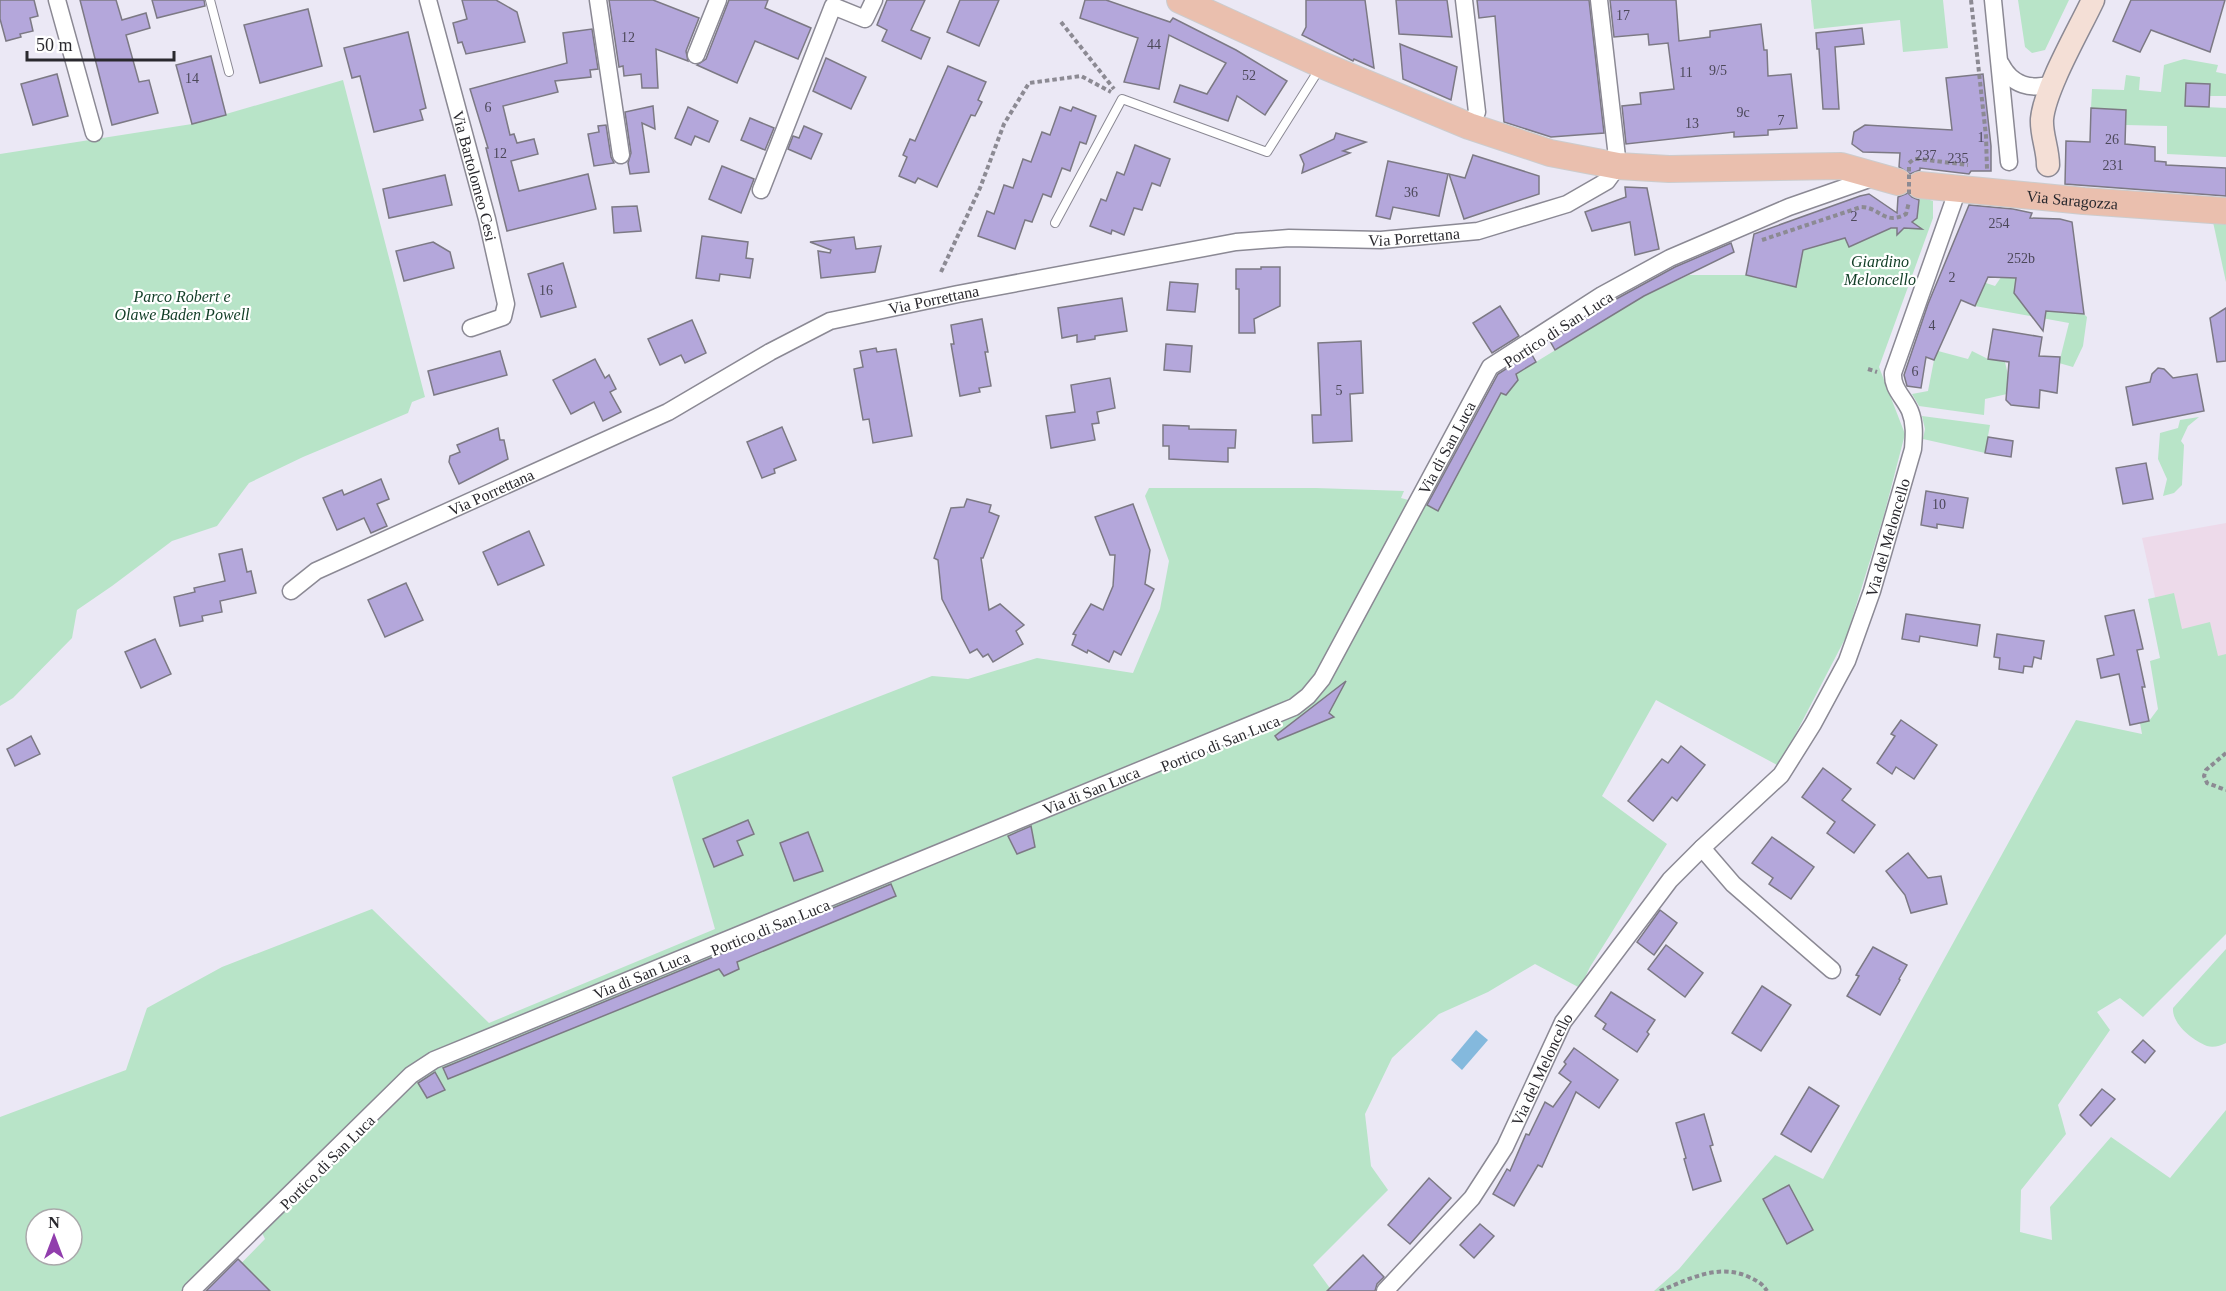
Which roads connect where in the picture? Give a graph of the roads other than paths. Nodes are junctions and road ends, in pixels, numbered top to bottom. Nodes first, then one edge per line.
1 (57, 0) edge
2 (210, 0) edge
3 (428, 0) edge
4 (598, 0) edge
5 (718, 0) edge
6 (874, 0) edge
7 (1180, 0) edge
8 (1464, 0) edge
9 (1599, 0) edge
10 (1993, 0) edge
11 (2093, 0) edge
12 (826, 3) edge
13 (1209, 6) edge
14 (696, 55) dead end
15 (2000, 61) junction
16 (1322, 65) junction
17 (229, 72) dead end
18 (2053, 84) junction
19 (1469, 126) junction
20 (94, 133) dead end
21 (621, 156) dead end
22 (1618, 166) junction
23 (2007, 176) junction
24 (2048, 179) junction
25 (1902, 181) junction
26 (761, 189) dead end
27 (1958, 189) junction
28 (2226, 211) edge
29 (1054, 223) dead end
30 (471, 328) dead end
31 (291, 591) dead end
32 (1702, 848) junction
33 (1832, 970) dead end
34 (191, 1291) edge
35 (1385, 1291) edge

1 - 20 street
2 - 17 lane
3 - 30 street, Via Bartolomeo Cesi
4 - 21 street
5 - 14 street
6 - 12 street
7 - 13 main road
8 - 19 street
9 - 22 street
10 - 15 street
11 - 18 street
12 - 26 street
13 - 16 main road
15 - 18 street
15 - 23 street
16 - 19 main road
16 - 29 lane
18 - 24 street
19 - 22 main road
22 - 25 main road
22 - 31 street, Via Porrettana
23 - 24 main road, Via Saragozza
23 - 27 main road, Via Saragozza
24 - 28 main road, Via Saragozza
25 - 27 main road, Via Saragozza
25 - 34 street, Via di San Luca
27 - 32 street, Via del Meloncello
32 - 33 street
32 - 35 street, Via del Meloncello

